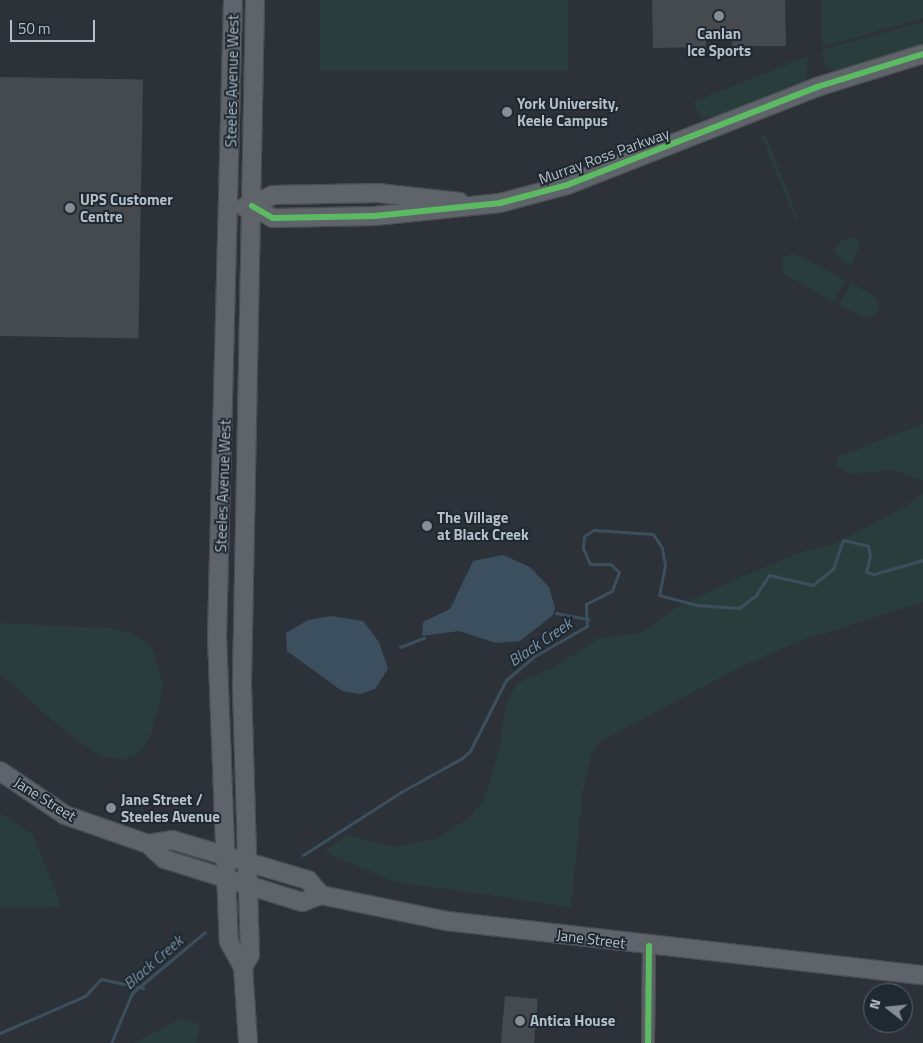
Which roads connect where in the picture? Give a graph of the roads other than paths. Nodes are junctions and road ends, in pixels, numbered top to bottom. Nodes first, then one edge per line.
1 (233, 0) edge
2 (255, 0) edge
3 (923, 54) edge
4 (252, 206) junction
5 (229, 210) junction
6 (224, 439) junction
7 (249, 440) junction
8 (0, 771) edge
9 (148, 844) junction
10 (225, 856) junction
11 (247, 862) junction
12 (226, 878) junction
13 (248, 885) junction
14 (321, 895) junction
15 (649, 946) junction
16 (243, 967) junction
17 (923, 976) edge
18 (248, 1043) edge
19 (648, 1043) edge

1 - 5 main road, Steeles Avenue West
2 - 4 main road, Steeles Avenue West
3 - 4 main road, Murray Ross Parkway
4 - 5 main road, Murray Ross Parkway
4 - 7 main road, Steeles Avenue West
5 - 6 main road, Steeles Avenue West
6 - 7 main road
6 - 10 main road, Steeles Avenue West
7 - 11 main road, Steeles Avenue West
8 - 9 main road, Jane Street
9 - 10 main road, Jane Street
9 - 12 main road, Jane Street
10 - 11 main road, Jane Street
10 - 12 main road, Steeles Avenue West
11 - 13 main road, Steeles Avenue West
11 - 14 main road, Jane Street
12 - 13 main road, Jane Street
12 - 16 main road, Steeles Avenue West
13 - 14 main road, Jane Street
13 - 16 main road, Steeles Avenue West
14 - 15 main road, Jane Street
15 - 17 main road, Jane Street
15 - 19 street
16 - 18 main road, Steeles Avenue West

